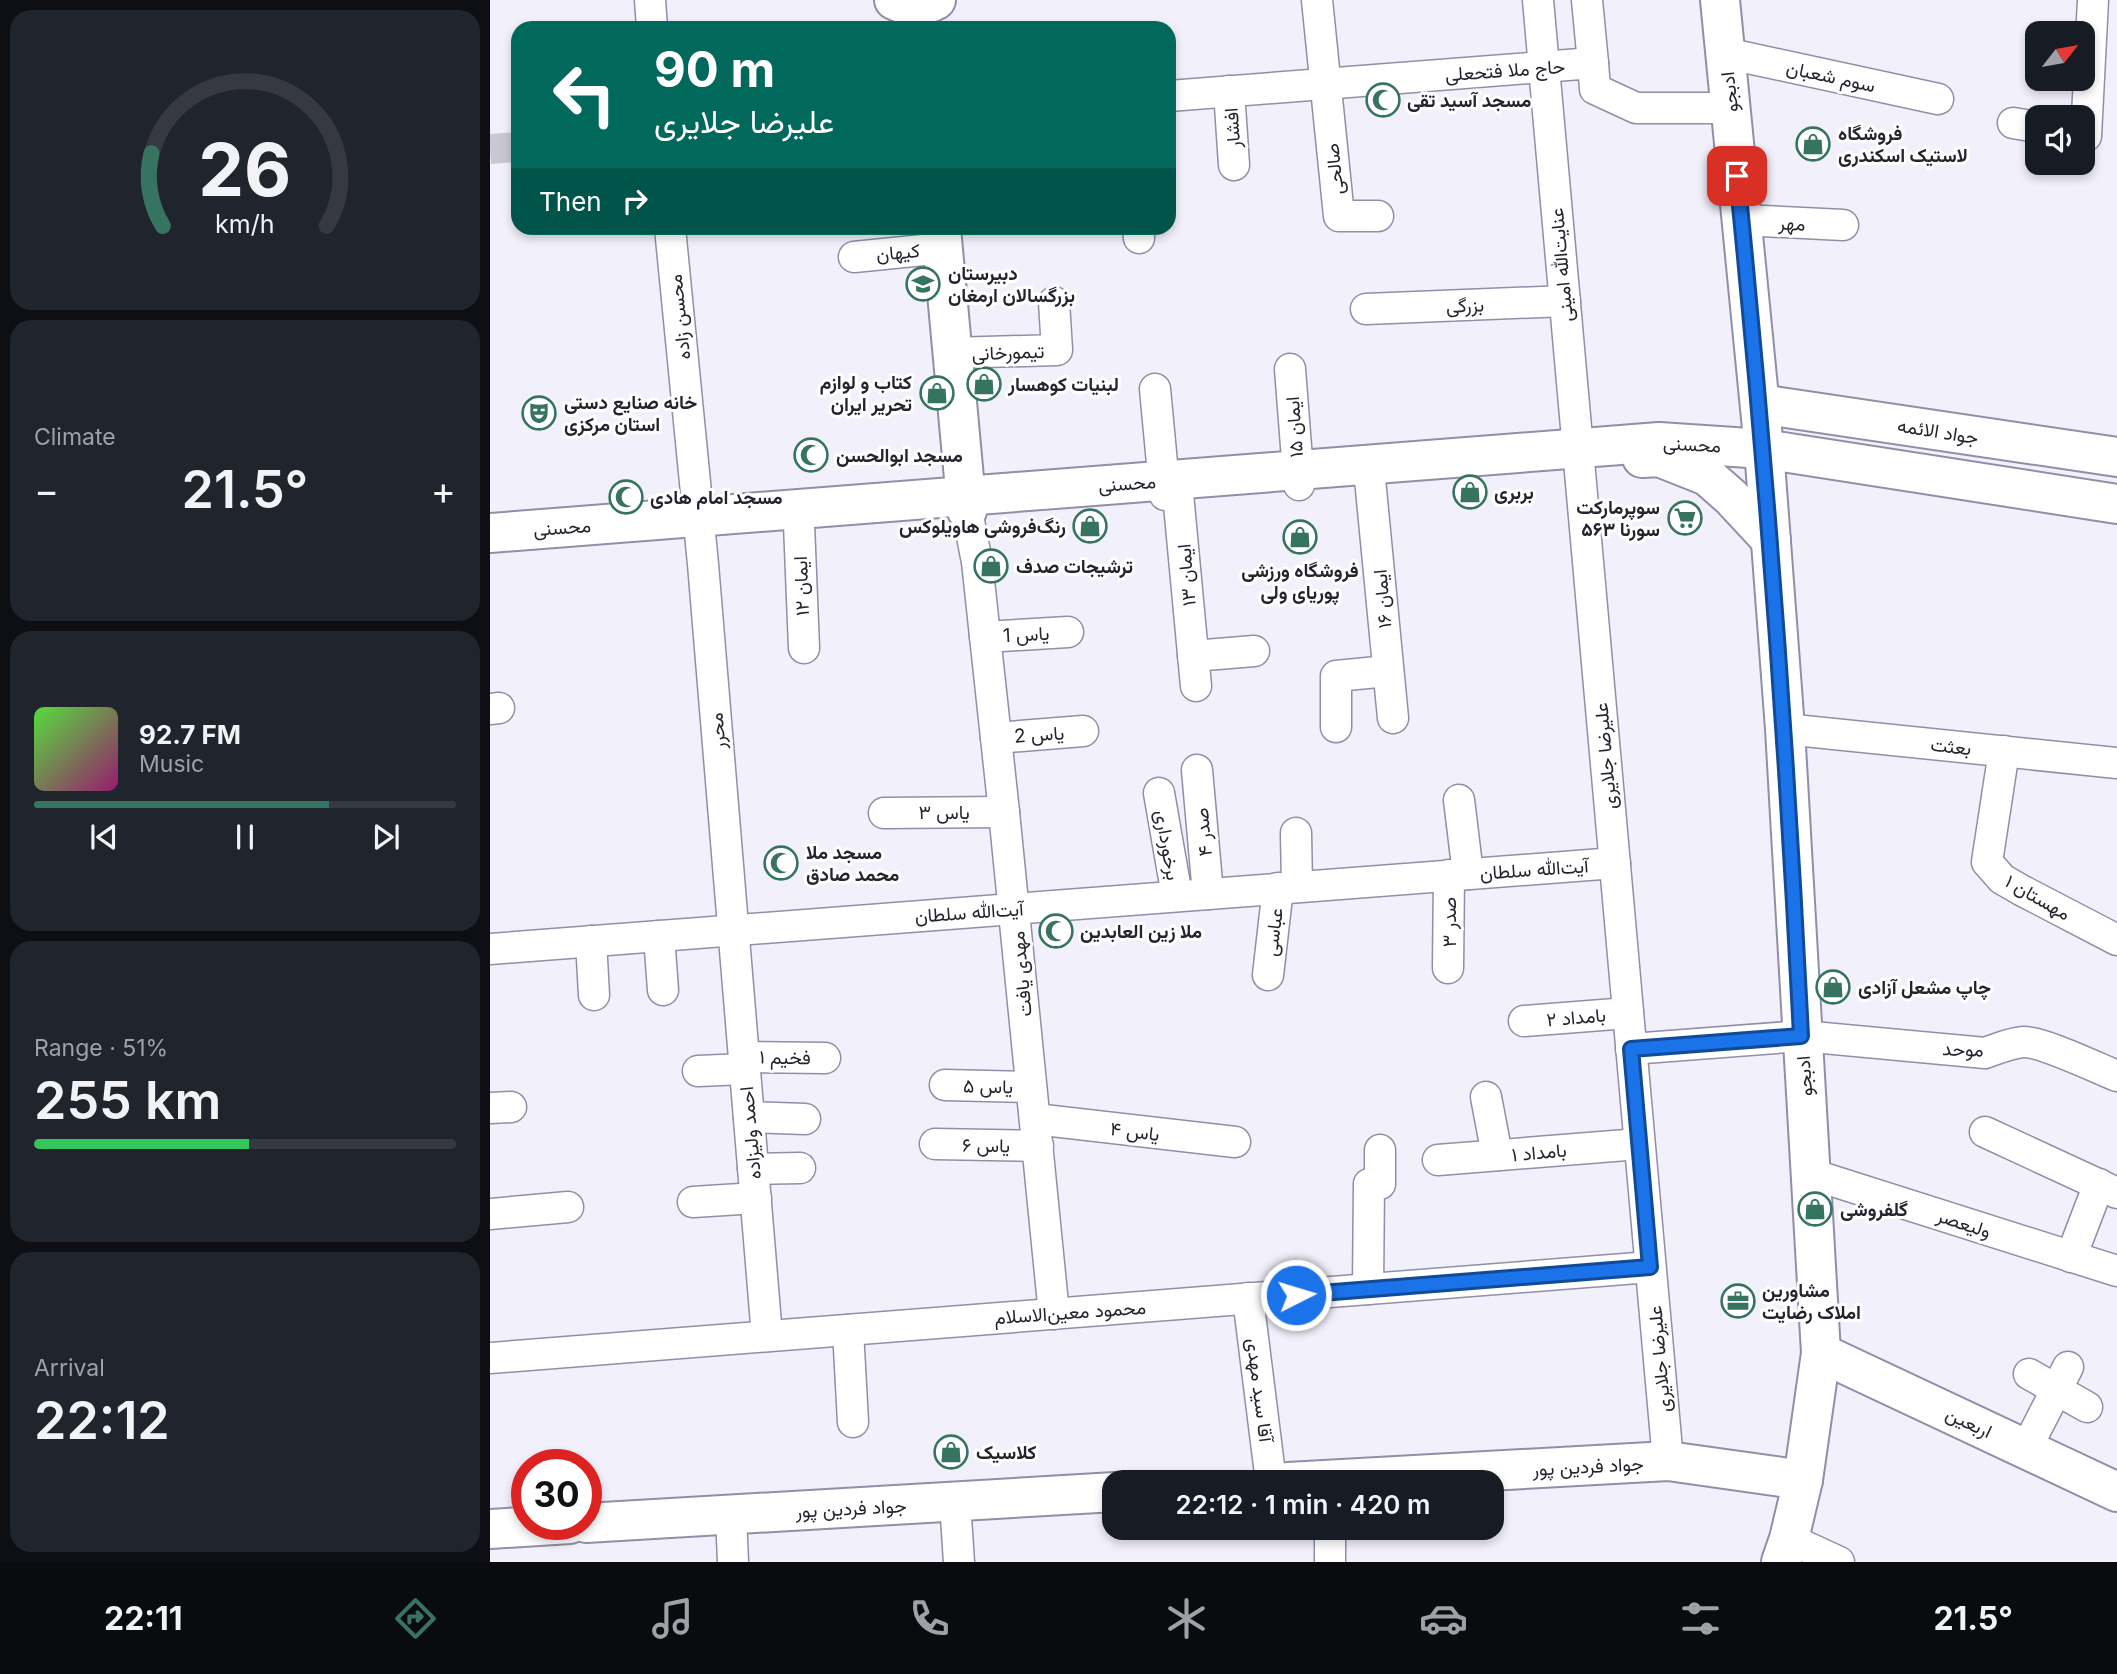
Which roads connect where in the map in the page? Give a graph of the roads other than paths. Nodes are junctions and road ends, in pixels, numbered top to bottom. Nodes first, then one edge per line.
1 (650, 0) edge
2 (1317, 0) edge
3 (1538, 0) edge
4 (1587, 0) edge
5 (1720, 0) edge
6 (2093, 0) edge
7 (652, 21) edge
8 (1725, 53) junction
9 (1593, 63) junction
10 (1544, 67) junction
11 (1325, 84) junction
12 (1229, 91) junction
13 (1176, 95) edge
14 (1938, 99) dead end
15 (2088, 105) edge
16 (1730, 108) junction
17 (1234, 165) dead end
18 (1377, 216) dead end
19 (1742, 220) junction
20 (1843, 225) dead end
21 (671, 235) edge
22 (942, 238) edge
23 (854, 257) dead end
24 (1565, 301) junction
25 (1054, 302) dead end
26 (1366, 309) dead end
27 (953, 354) junction
28 (1290, 369) dead end
29 (1155, 389) dead end
30 (1760, 404) junction
31 (1764, 449) junction
32 (1579, 455) junction
33 (2117, 457) edge
34 (1298, 477) junction
35 (1370, 479) junction
36 (1169, 490) junction
37 (965, 496) junction
38 (2117, 503) edge
39 (698, 517) junction
40 (490, 518) edge
41 (799, 524) junction
42 (490, 533) edge
43 (1771, 540) junction
44 (490, 548) edge
45 (1068, 632) dead end
46 (985, 637) junction
47 (804, 648) dead end
48 (1254, 651) dead end
49 (1193, 656) junction
50 (1388, 671) junction
51 (1196, 686) dead end
52 (1393, 718) dead end
53 (1336, 727) dead end
54 (1785, 729) junction
55 (1083, 731) dead end
56 (996, 738) junction
57 (2004, 751) junction
58 (2113, 769) edge
59 (1197, 770) dead end
60 (1159, 793) dead end
61 (1459, 800) dead end
62 (1004, 812) junction
63 (884, 813) dead end
64 (1296, 833) dead end
65 (1615, 863) junction
66 (1459, 875) junction
67 (1288, 888) junction
68 (1208, 894) junction
69 (1177, 896) junction
70 (1014, 908) junction
71 (734, 930) junction
72 (659, 936) junction
73 (2117, 940) edge
74 (591, 941) junction
75 (490, 949) edge
76 (1448, 968) dead end
77 (1268, 975) dead end
78 (663, 990) dead end
79 (594, 995) dead end
80 (1628, 1013) junction
81 (1524, 1021) dead end
82 (1801, 1036) junction
83 (1631, 1049) junction
84 (825, 1058) dead end
85 (745, 1063) junction
86 (698, 1071) dead end
87 (2117, 1076) edge
88 (945, 1085) dead end
89 (1031, 1087) junction
90 (1486, 1097) dead end
91 (749, 1117) junction
92 (805, 1119) dead end
93 (1985, 1132) dead end
94 (1036, 1133) junction
95 (1235, 1142) dead end
96 (1639, 1143) junction
97 (935, 1144) dead end
98 (1380, 1150) dead end
99 (1497, 1155) junction
100 (1438, 1160) dead end
101 (800, 1168) dead end
102 (1811, 1174) junction
103 (755, 1184) junction
104 (2108, 1188) edge
105 (693, 1202) dead end
106 (568, 1207) dead end
107 (490, 1214) edge
108 (2071, 1256) junction
109 (1650, 1267) junction
110 (2117, 1271) edge
111 (1368, 1289) junction
112 (1248, 1298) junction
113 (1054, 1314) junction
114 (848, 1330) junction
115 (767, 1336) junction
116 (1821, 1353) junction
117 (490, 1358) edge
118 (2029, 1374) dead end
119 (2062, 1378) junction
120 (2087, 1407) dead end
121 (853, 1422) dead end
122 (2026, 1449) junction
123 (1668, 1461) junction
124 (1270, 1470) edge
125 (1504, 1471) edge
126 (1803, 1480) junction
127 (2117, 1492) edge
128 (1102, 1493) edge
129 (956, 1502) junction
130 (731, 1515) junction
131 (602, 1522) edge
132 (511, 1528) edge
133 (490, 1529) edge
134 (1330, 1540) edge
135 (1785, 1551) edge
136 (733, 1562) edge
137 (959, 1562) edge
138 (1330, 1562) edge
139 (1839, 1562) edge

1 - 7 street
2 - 11 street
3 - 10 street, عنایت‌الله امینی
4 - 9 street
5 - 8 street, ادبجو
6 - 15 street
8 - 14 street, سوم شعبان
8 - 16 street, ادبجو
9 - 10 street, حاج ملا فتحعلی
9 - 16 street, حاج ملا فتحعلی
10 - 11 street, حاج ملا فتحعلی
10 - 24 street, عنایت‌الله امینی
11 - 12 street, حاج ملا فتحعلی
11 - 18 street, صالحی
12 - 13 street, حاج ملا فتحعلی
12 - 17 street, افشار
16 - 19 street, ادبجو
19 - 20 street, مهر
19 - 30 street, ادبجو
21 - 39 street, محسن زاده
22 - 23 street, کیهان
22 - 27 street
24 - 26 street, بزرگی
24 - 32 street, عنایت‌الله امینی
25 - 27 street, تیمورخانی
27 - 37 street
28 - 34 street, ایمان ۱۵
29 - 36 street, ایمان ۱۳
30 - 31 street, ادبجو
30 - 33 street, جواد الائمه
31 - 32 street, محسنی
31 - 38 street
31 - 43 street, ادبجو
32 - 34 street, محسنی
32 - 35 street, محسنی
32 - 43 street, محسنی
32 - 65 street, علیرضا جلایری
34 - 35 street, محسنی
34 - 36 street, محسنی
35 - 50 street, ایمان ۱۶
36 - 37 street, محسنی
36 - 49 street, ایمان ۱۳
37 - 39 street, محسنی
37 - 41 street, محسنی
37 - 46 street, مهدی یافت
39 - 40 street
39 - 41 street, محسنی
39 - 42 street, محسنی
39 - 44 street, محسنی
39 - 71 street, محرر
41 - 47 street, ایمان ۱۲
43 - 54 street, ادبجو
45 - 46 street, یاس 1
46 - 56 street, مهدی یافت
48 - 49 street
49 - 51 street, ایمان ۱۳
50 - 52 street, ایمان ۱۶
50 - 53 street
54 - 57 street, بعثت
54 - 82 street, ادبجو
55 - 56 street, یاس 2
56 - 62 street, مهدی یافت
57 - 58 street, بعثت
57 - 73 street, مهستان ۱
59 - 68 street, صدر ۴
60 - 69 street, برخورداری
61 - 66 street, صدر ۳
62 - 63 street, یاس ۳
62 - 70 street, مهدی یافت
64 - 67 street, عباسی
65 - 66 street, آیت‌الله سلطان
65 - 80 street, علیرضا جلایری
66 - 67 street, آیت‌الله سلطان
66 - 76 street, صدر ۳
67 - 68 street, آیت‌الله سلطان
67 - 77 street, عباسی
68 - 69 street, آیت‌الله سلطان
69 - 70 street, آیت‌الله سلطان
70 - 71 street, آیت‌الله سلطان
70 - 89 street, مهدی یافت
71 - 72 street, آیت‌الله سلطان
71 - 85 street, احمد ولیزاده
72 - 74 street, آیت‌الله سلطان
72 - 78 street
74 - 75 street, آیت‌الله سلطان
74 - 79 street
80 - 81 street, بامداد ۲
80 - 83 street, علیرضا جلایری
82 - 83 street
82 - 87 street, موحد
82 - 102 street, ادبجو
83 - 96 street, علیرضا جلایری
84 - 85 street, فخیم ۱
85 - 86 street, فخیم ۱
85 - 91 street, احمد ولیزاده
88 - 89 street, یاس ۵
89 - 94 street, مهدی یافت
90 - 99 street
91 - 92 street
91 - 103 street, احمد ولیزاده
93 - 104 street
94 - 95 street, یاس ۴
94 - 97 street, یاس ۶
94 - 113 street, مهدی یافت
96 - 99 street, بامداد ۱
96 - 109 street, علیرضا جلایری
98 - 111 street
99 - 100 street, بامداد ۱
101 - 103 street
102 - 108 street, ولیعصر
102 - 116 street, ادبجو
103 - 105 street
103 - 115 street, احمد ولیزاده
104 - 108 street
106 - 107 street
108 - 110 street, ولیعصر
109 - 111 street, محمود معین‌الاسلام
109 - 123 street, علیرضا جلایری
111 - 112 street, محمود معین‌الاسلام
112 - 113 street, محمود معین‌الاسلام
112 - 124 street, آقا سید مهدی
113 - 114 street, محمود معین‌الاسلام
114 - 115 street, محمود معین‌الاسلام
114 - 121 street
115 - 117 street, محمود معین‌الاسلام
116 - 122 street, اربعین
116 - 126 street, ادبجو
118 - 119 street
119 - 120 street
119 - 122 street
122 - 127 street, اربعین
123 - 125 street, جواد فردین پور
123 - 126 street, جواد فردین پور
126 - 135 street, ادبجو
128 - 129 street, جواد فردین پور
129 - 130 street, جواد فردین پور
129 - 137 street
130 - 131 street, جواد فردین پور
130 - 136 street
132 - 133 street
134 - 138 street
135 - 139 street

